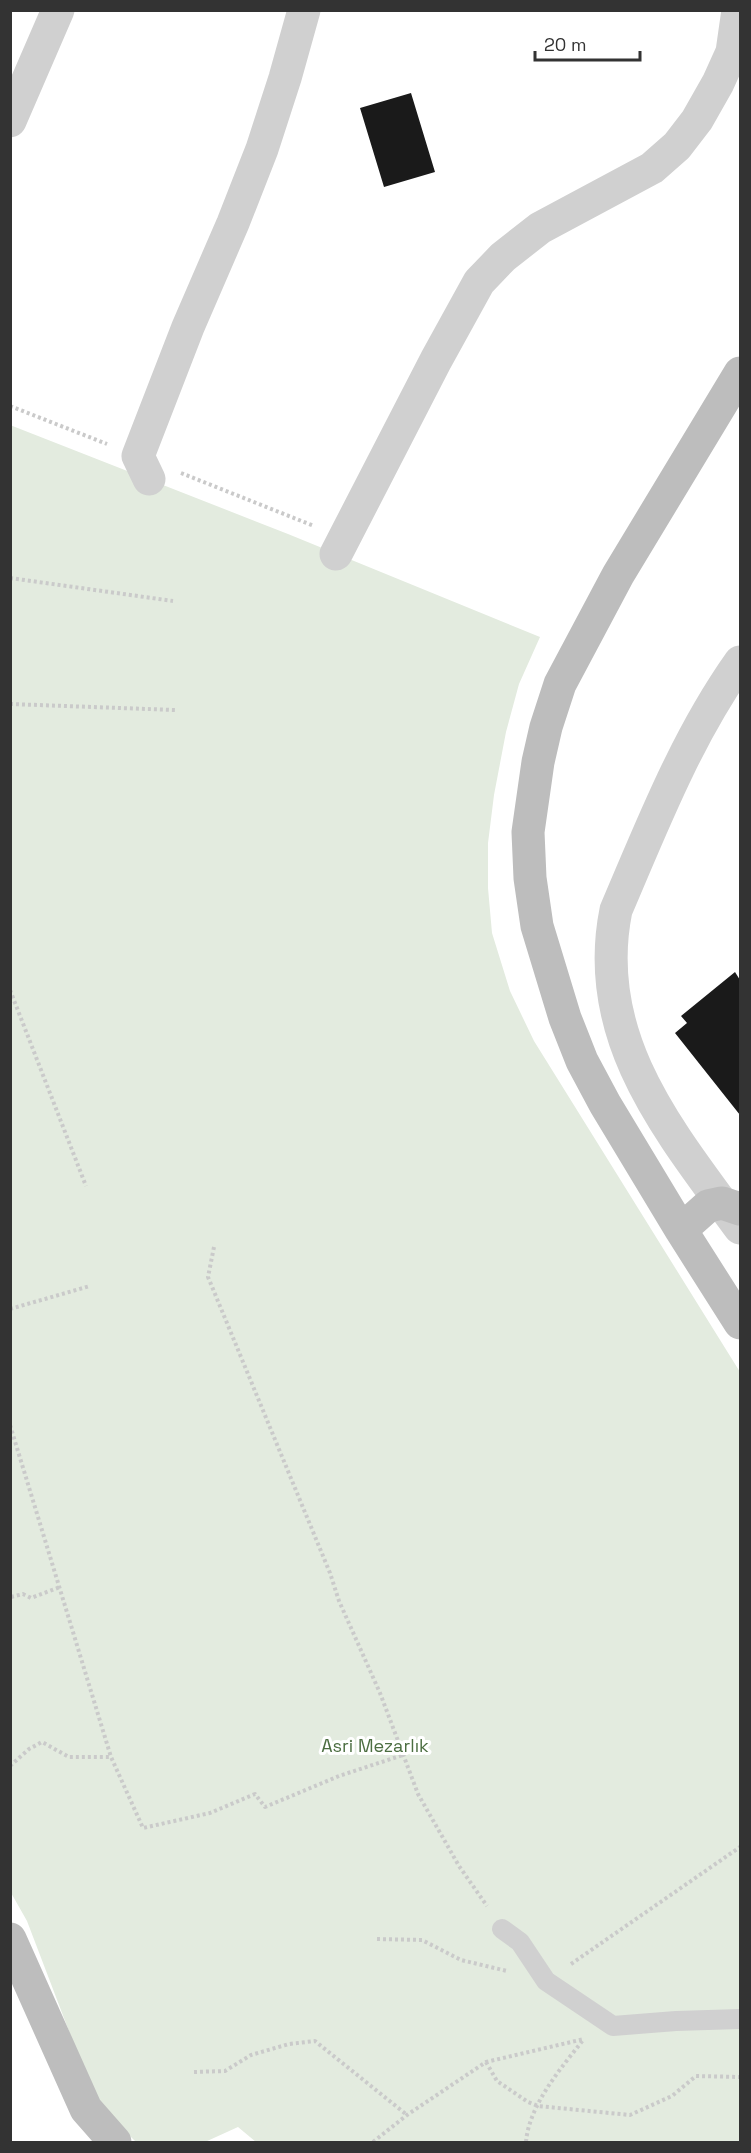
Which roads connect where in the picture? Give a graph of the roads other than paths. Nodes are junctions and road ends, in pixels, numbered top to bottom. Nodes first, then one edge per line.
1 (58, 10) edge
2 (304, 10) edge
3 (738, 10) edge
4 (10, 120) edge
5 (741, 373) edge
6 (144, 468) road end
7 (340, 546) road end
8 (741, 662) edge
9 (734, 1213) edge
10 (681, 1230) junction
11 (741, 1323) edge
12 (502, 1929) road end
13 (10, 1939) edge
14 (10, 1982) edge
15 (741, 2019) edge
16 (89, 2142) edge
17 (115, 2142) edge

1 - 4 street
2 - 6 street
3 - 7 street
5 - 10 street
8 - 9 street
9 - 10 street
10 - 11 street
12 - 15 lane
13 - 17 street
14 - 16 street

